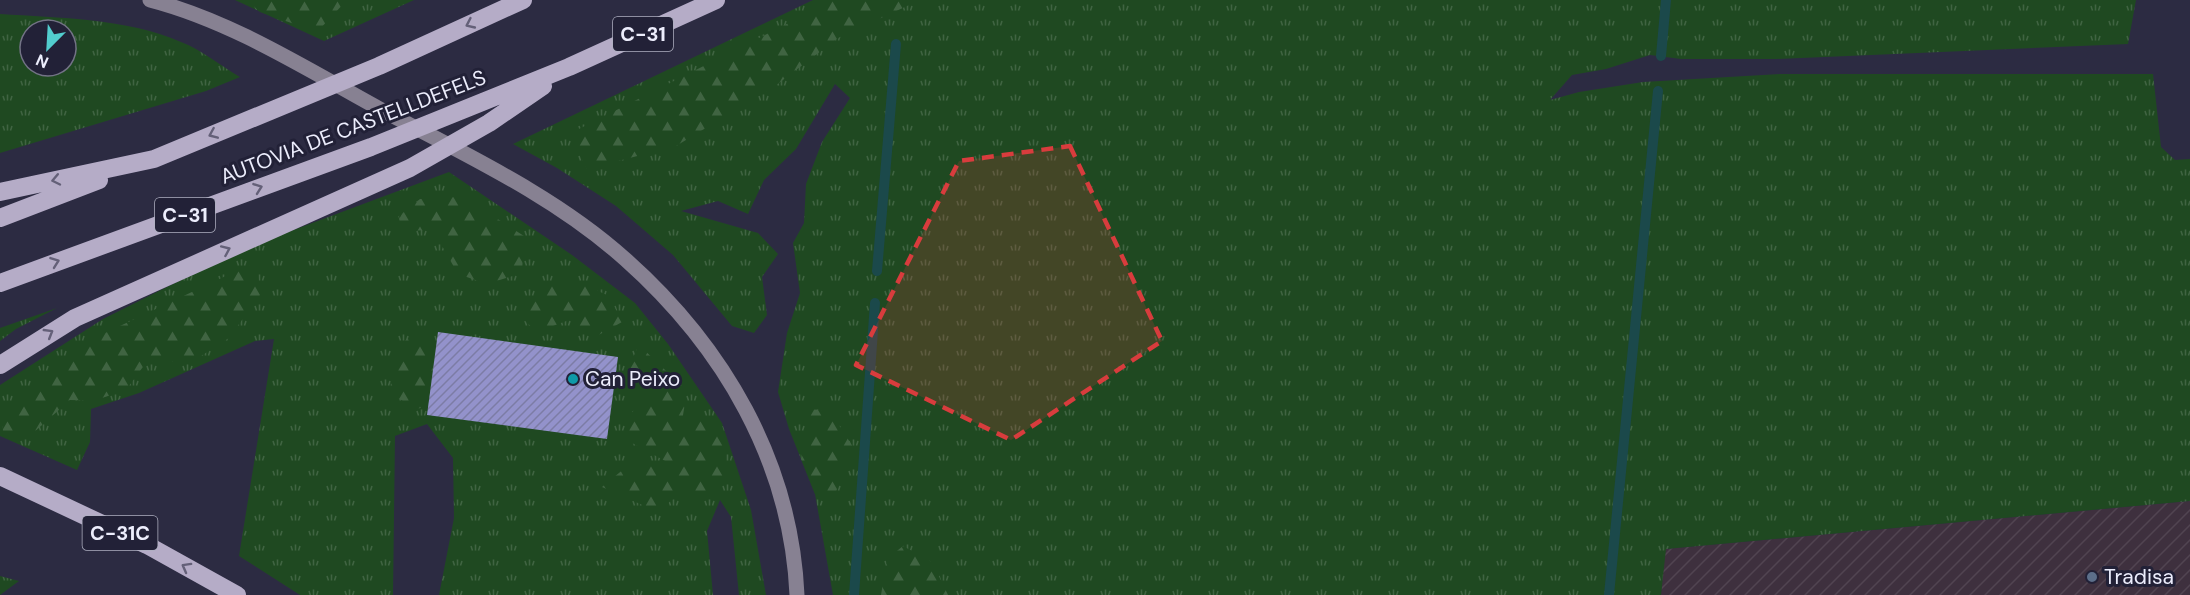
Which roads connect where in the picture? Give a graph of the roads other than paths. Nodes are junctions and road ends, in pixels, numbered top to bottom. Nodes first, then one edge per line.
1 (150, 0) edge
2 (523, 0) edge
3 (717, 0) edge
4 (569, 68) junction
5 (154, 159) junction
6 (0, 192) edge
7 (0, 218) edge
8 (0, 283) edge
9 (0, 365) edge
10 (0, 476) edge
11 (795, 563) junction
12 (237, 595) edge
13 (797, 595) edge
14 (803, 595) edge

1 - 11 street
2 -> 5 highway
3 - 4 highway, AUTOVIA DE CASTELLDEFELS / C-31
8 -> 4 highway, AUTOVIA DE CASTELLDEFELS / C-31
9 -> 4 highway
5 -> 6 highway
5 - 7 highway
12 -> 10 highway, C-31C
11 - 13 street
11 - 14 street

